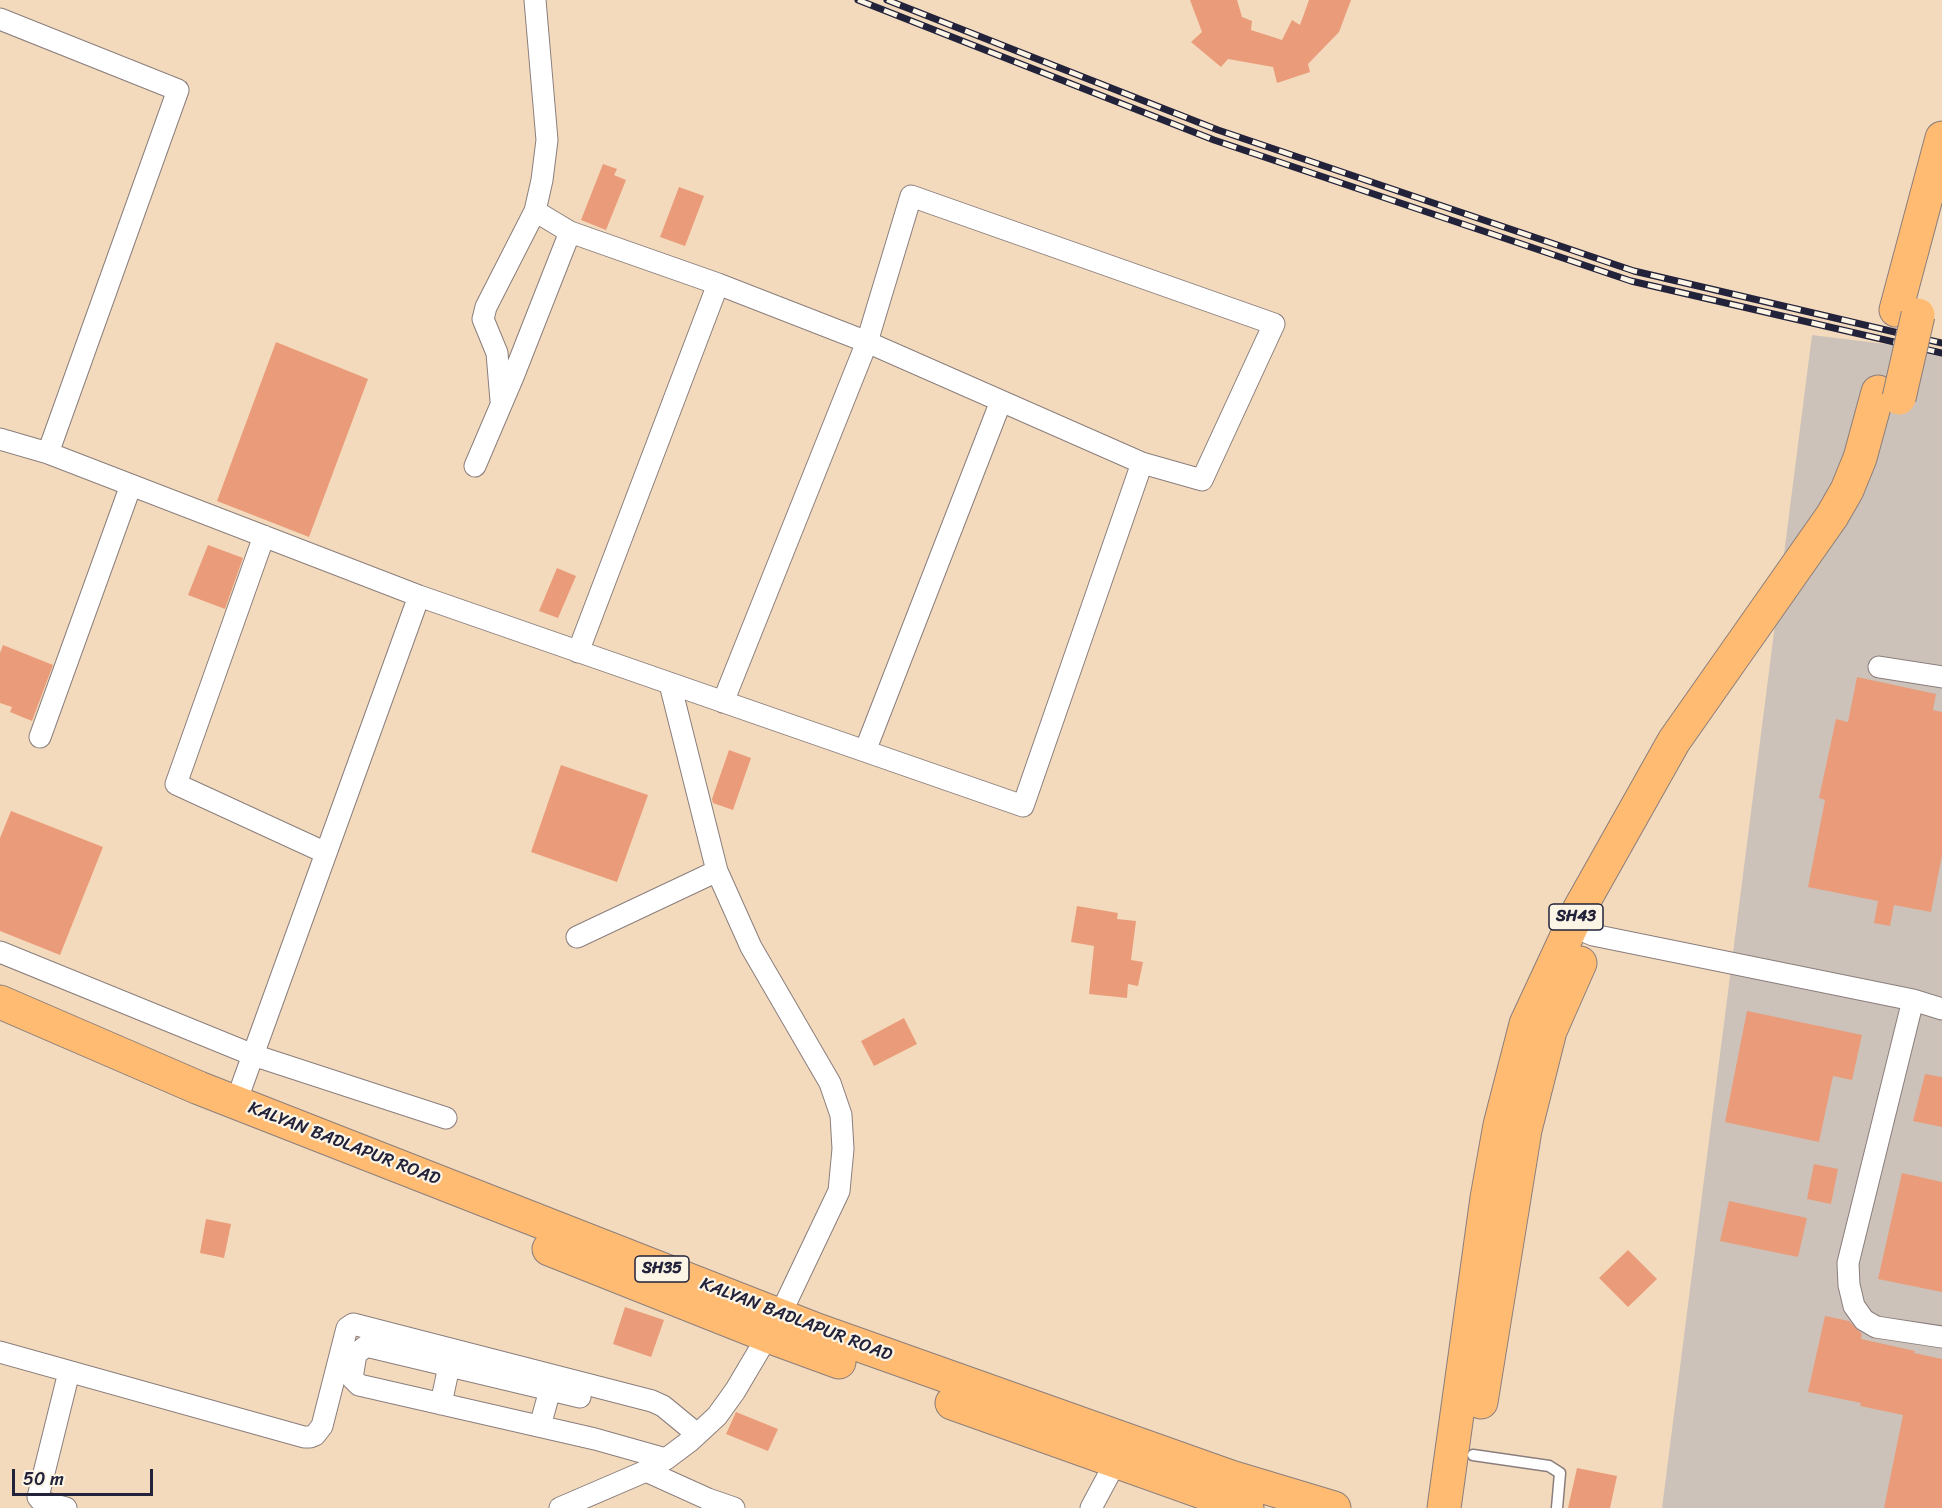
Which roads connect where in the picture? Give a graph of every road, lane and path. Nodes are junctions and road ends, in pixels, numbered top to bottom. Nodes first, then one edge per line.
1 (535, 0) edge
2 (0, 19) edge
3 (1942, 138) edge
4 (536, 211) junction
5 (1942, 226) edge
6 (570, 232) junction
7 (718, 284) junction
8 (1907, 313) junction
9 (867, 342) junction
10 (1001, 401) junction
11 (501, 404) junction
12 (0, 439) edge
13 (48, 453) junction
14 (1142, 463) junction
15 (474, 466) dead end
16 (131, 485) junction
17 (264, 536) junction
18 (419, 596) junction
19 (578, 652) junction
20 (1879, 667) dead end
21 (1942, 677) edge
22 (670, 684) junction
23 (723, 702) junction
24 (40, 737) dead end
25 (865, 751) junction
26 (326, 853) junction
27 (717, 871) junction
28 (1582, 931) junction
29 (577, 937) dead end
30 (0, 952) edge
31 (1913, 999) junction
32 (0, 1002) edge
33 (1942, 1009) edge
34 (0, 1023) edge
35 (253, 1055) junction
36 (195, 1097) junction
37 (236, 1102) junction
38 (446, 1118) dead end
39 (774, 1326) junction
40 (1942, 1337) edge
41 (0, 1352) edge
42 (449, 1366) junction
43 (69, 1372) junction
44 (550, 1390) junction
45 (598, 1401) dead end
46 (441, 1404) junction
47 (540, 1426) junction
48 (697, 1434) junction
49 (1122, 1451) junction
50 (1473, 1455) junction
51 (666, 1459) junction
52 (646, 1471) junction
53 (1269, 1500) edge
54 (708, 1504) edge
55 (66, 1508) edge
56 (560, 1508) edge
57 (734, 1508) edge
58 (1091, 1508) edge
59 (1334, 1508) edge
60 (1444, 1508) edge
61 (1465, 1508) edge
62 (1557, 1508) edge

1 - 4 street
2 - 13 street
3 - 8 main road, SH43
4 - 6 street
4 - 11 street
5 - 8 main road, SH43
6 - 7 street
6 - 11 street
7 - 9 street
7 - 19 street
8 - 28 main road, SH43, bridge
9 - 10 street
9 - 14 street
9 - 23 street
10 - 14 street
10 - 25 street
11 - 15 street
12 - 13 street
13 - 16 street
14 - 25 street
16 - 17 street
16 - 24 street
17 - 18 street
17 - 26 street
18 - 19 street
18 - 26 street
19 - 22 street
20 - 21 street
22 - 23 street
22 - 27 street
23 - 25 street
26 - 35 street
27 - 29 street
27 - 39 street
28 - 31 street
28 - 50 main road, SH43
28 - 60 main road, SH43
30 - 35 street
31 - 33 street
31 - 40 street
32 - 36 main road, KALYAN BADLAPUR ROAD / SH35
34 - 36 main road, KALYAN BADLAPUR ROAD / SH35
35 - 37 street
35 - 38 street
36 - 37 main road, KALYAN BADLAPUR ROAD / SH35
36 - 39 main road, KALYAN BADLAPUR ROAD / SH35
37 - 39 main road, KALYAN BADLAPUR ROAD / SH35
39 - 48 street
39 - 49 main road, KALYAN BADLAPUR ROAD / SH35
41 - 43 street
42 - 44 street
42 - 46 street
42 - 46 street
43 - 48 street
43 - 55 street
44 - 45 street
44 - 47 street
46 - 47 street
47 - 51 street
48 - 51 street
49 - 53 main road, KALYAN BADLAPUR ROAD / SH35
49 - 58 street
50 - 61 main road, SH43
50 - 62 lane
51 - 52 street
52 - 54 street
52 - 56 street
53 - 59 main road, KALYAN BADLAPUR ROAD / SH35
54 - 57 street

